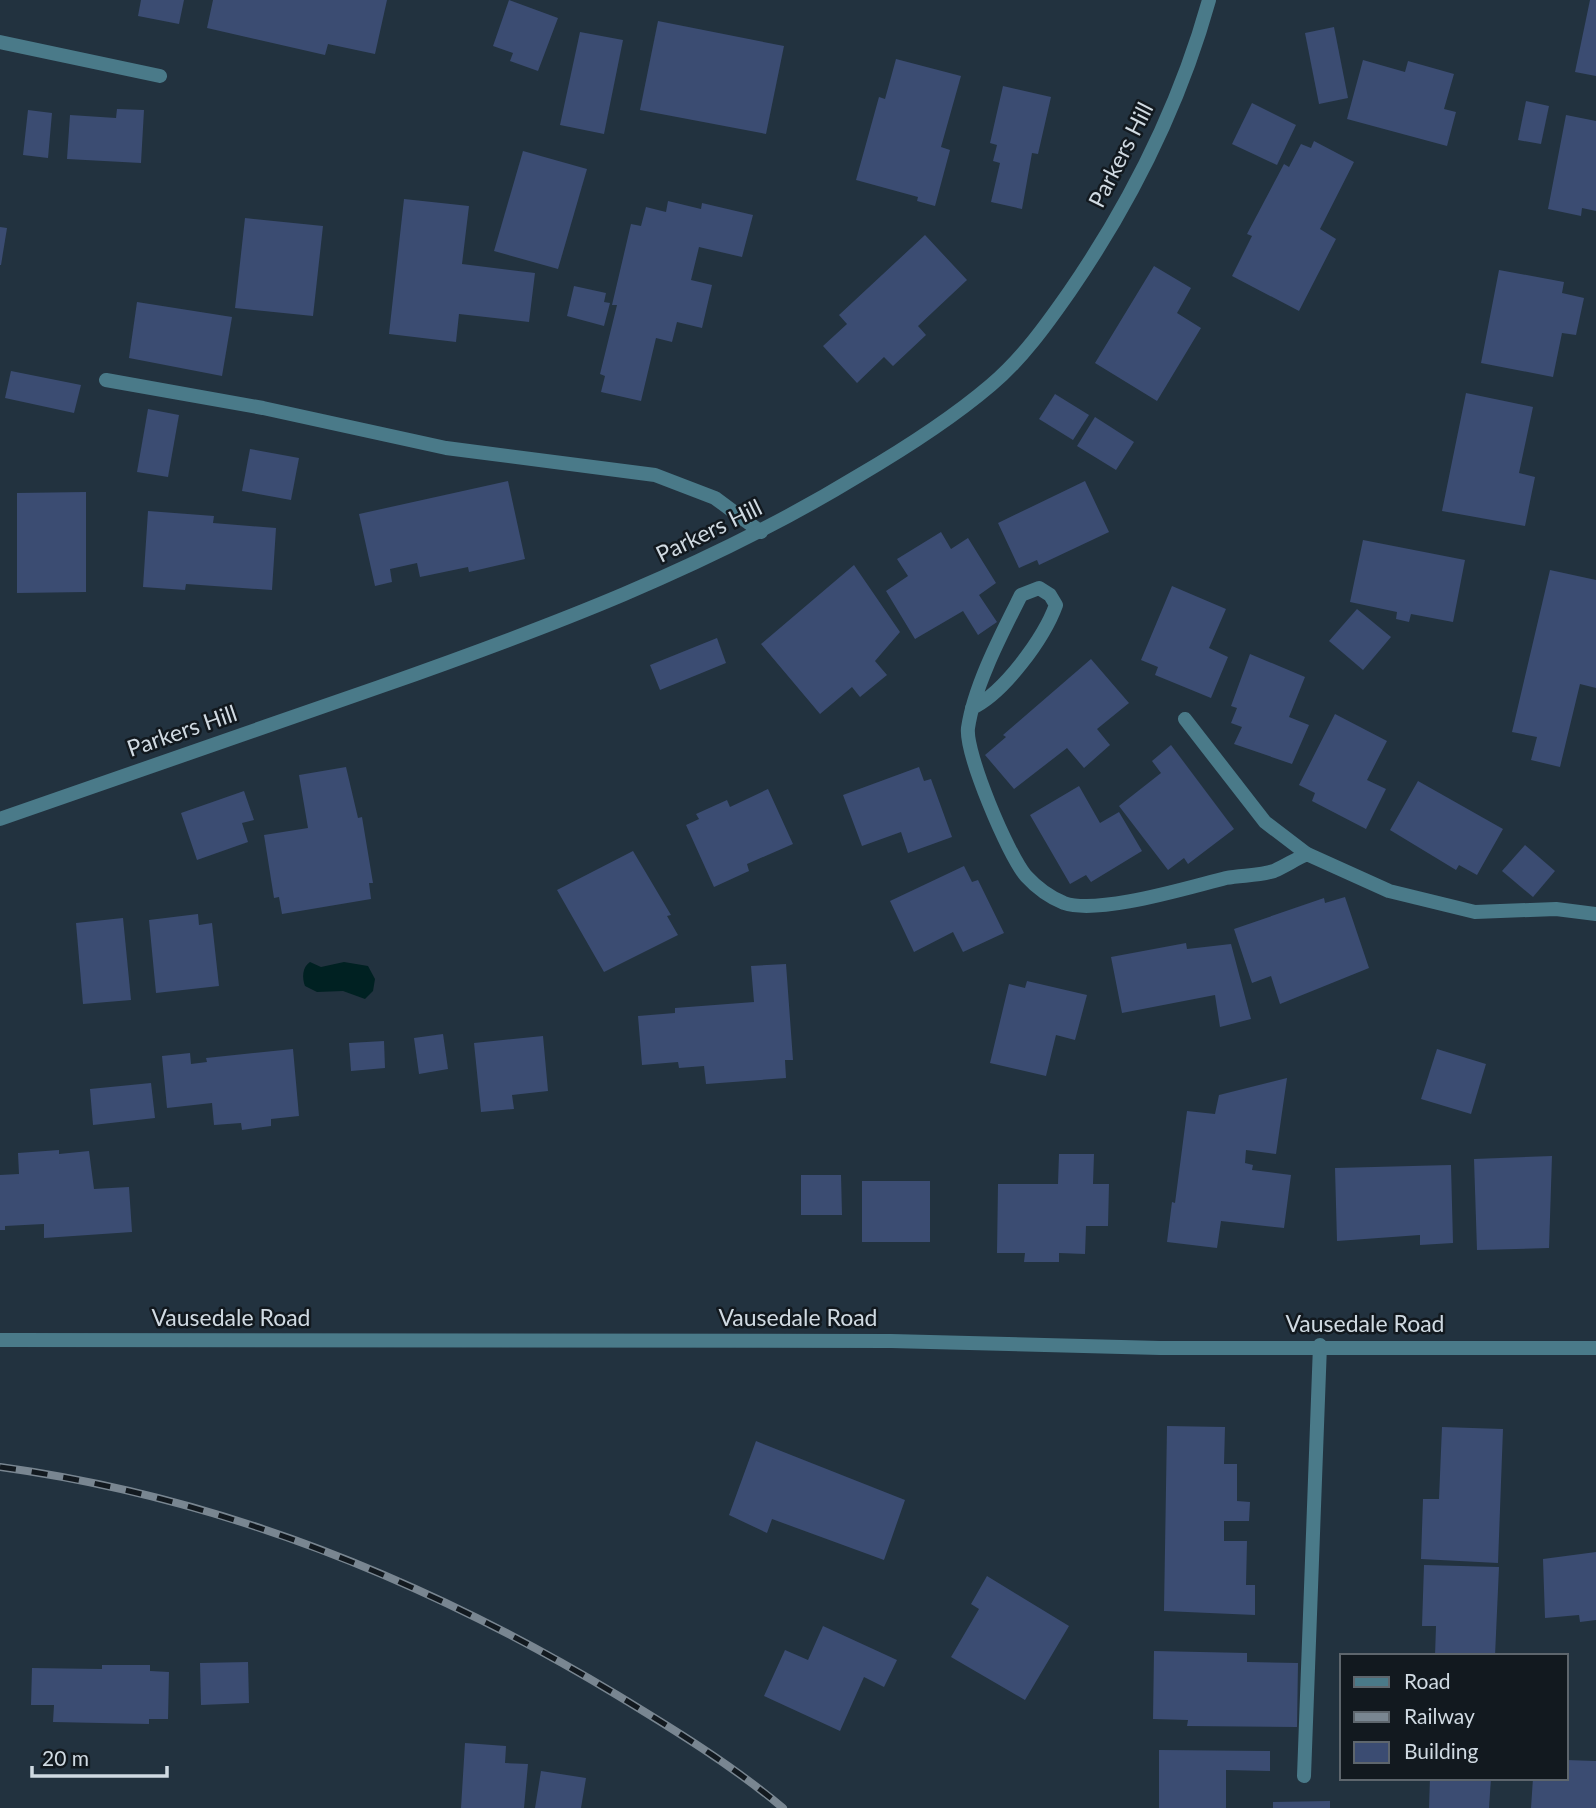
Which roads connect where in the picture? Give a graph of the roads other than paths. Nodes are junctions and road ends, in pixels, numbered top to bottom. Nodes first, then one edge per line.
1 (1209, 0) edge
2 (0, 42) edge
3 (160, 76) dead end
4 (106, 380) dead end
5 (761, 532) junction
6 (972, 708) junction
7 (1185, 719) dead end
8 (0, 819) edge
9 (1307, 854) junction
10 (1596, 914) edge
11 (0, 1340) edge
12 (1320, 1345) junction
13 (1596, 1348) edge
14 (1304, 1776) dead end

1 - 5 street, Parkers Hill
2 - 3 street
4 - 5 street
5 - 8 street, Parkers Hill
6 - 6 street
6 - 9 street
7 - 9 street
9 - 10 street
11 - 12 street, Vausedale Road
12 - 13 street, Vausedale Road
12 - 14 street

